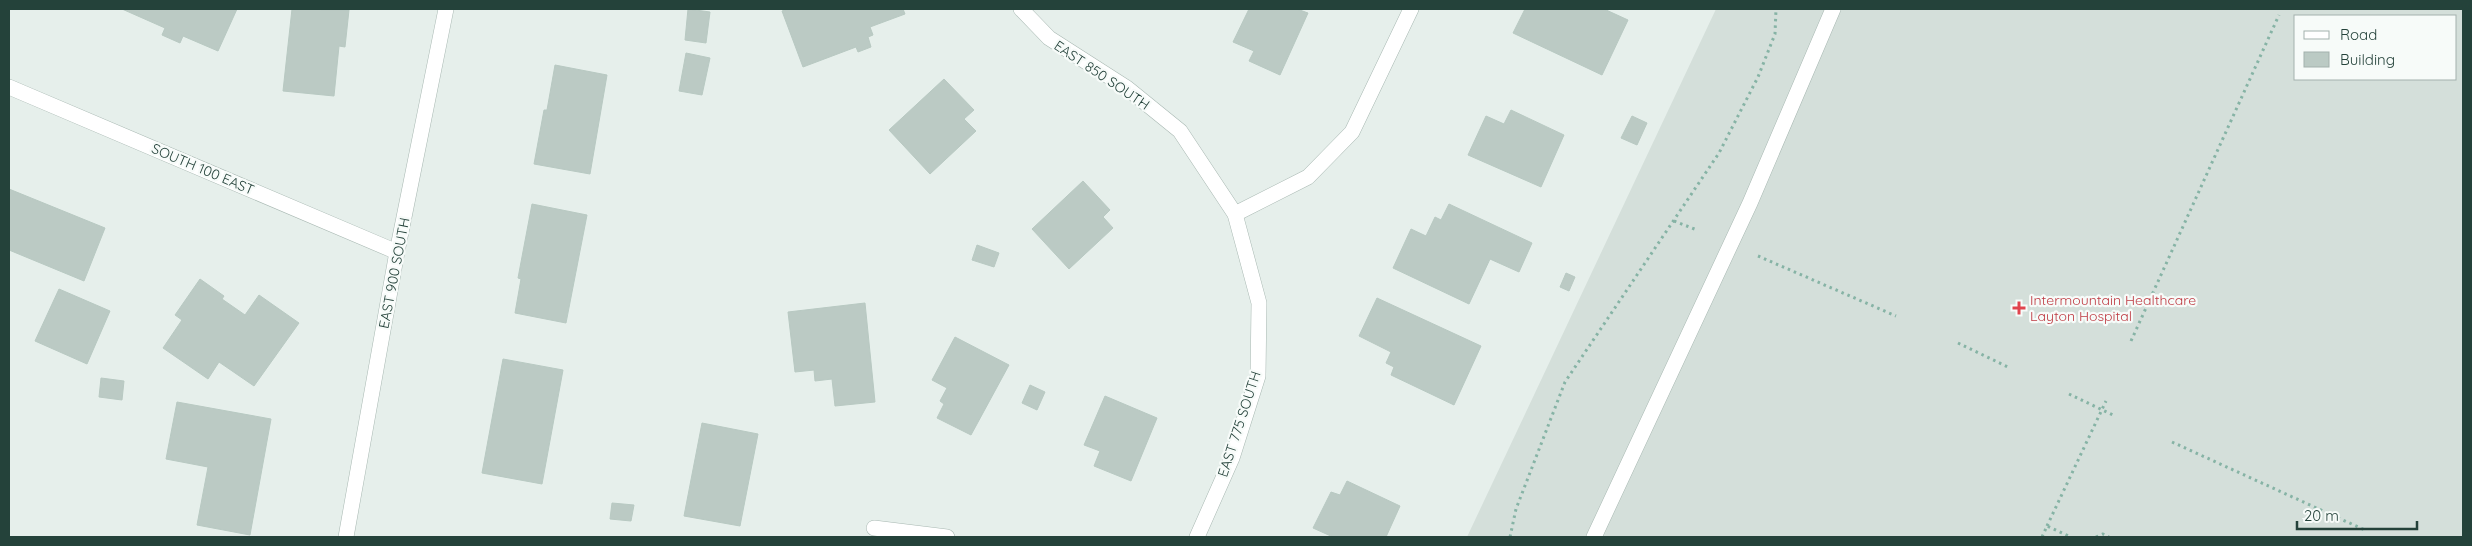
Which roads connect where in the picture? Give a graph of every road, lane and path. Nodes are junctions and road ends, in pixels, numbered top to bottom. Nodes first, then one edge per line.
1 (446, 9) edge
2 (1021, 9) edge
3 (1411, 9) edge
4 (1776, 9) edge
5 (1833, 9) edge
6 (2279, 15) dead end
7 (9, 87) edge
8 (1235, 214) junction
9 (1674, 221) junction
10 (1697, 230) dead end
11 (397, 252) junction
12 (1758, 256) dead end
13 (1896, 316) dead end
14 (2131, 341) dead end
15 (1958, 343) dead end
16 (2010, 368) dead end
17 (2070, 394) dead end
18 (2106, 401) dead end
19 (2101, 410) junction
20 (2113, 415) dead end
21 (2172, 442) dead end
22 (2047, 526) junction
23 (874, 528) dead end
24 (2368, 531) dead end
25 (346, 537) edge
26 (947, 537) edge
27 (1198, 537) edge
28 (1510, 537) edge
29 (1594, 537) edge
30 (2042, 537) edge
31 (2071, 537) edge
32 (2096, 537) edge
33 (2109, 537) edge

1 - 11 street, EAST 900 SOUTH
2 - 8 street, EAST 850 SOUTH
3 - 8 street
4 - 9 path
5 - 29 street
6 - 14 path
7 - 11 street, SOUTH 100 EAST
8 - 27 street, EAST 775 SOUTH
9 - 10 path
9 - 28 path
11 - 25 street, EAST 900 SOUTH
12 - 13 path
15 - 16 path
17 - 19 path
18 - 19 path
19 - 20 path
19 - 22 path
21 - 24 path
22 - 30 path
22 - 31 path
23 - 26 street
32 - 33 path

